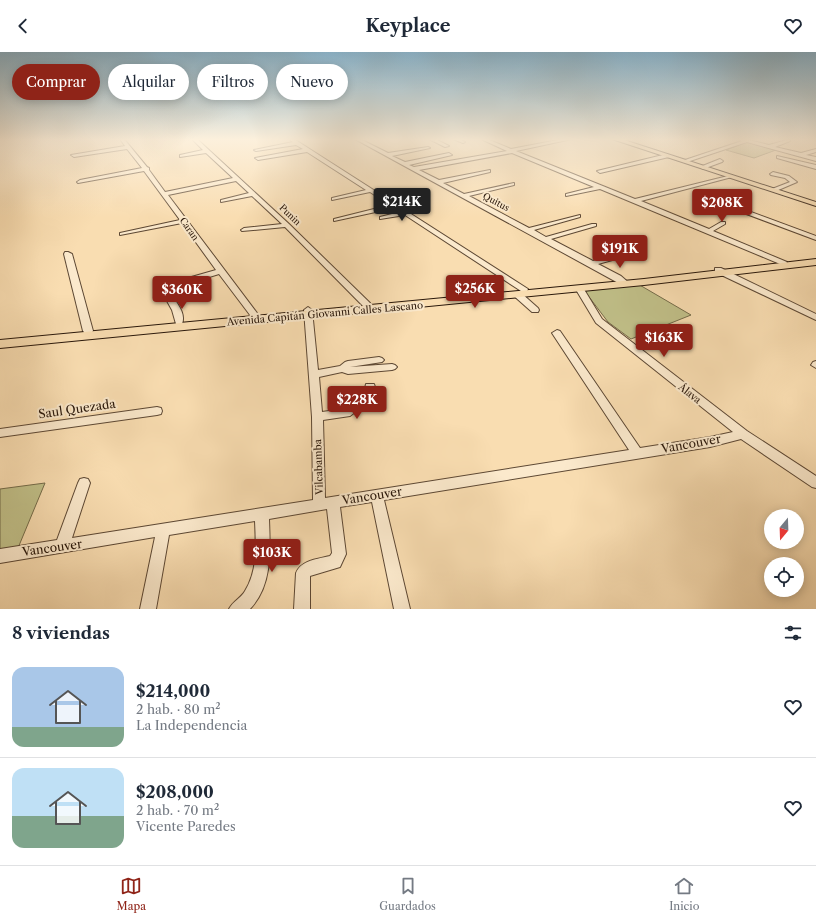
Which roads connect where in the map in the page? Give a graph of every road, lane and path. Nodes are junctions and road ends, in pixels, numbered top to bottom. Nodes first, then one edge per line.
1 (144, 165) edge
2 (222, 165) edge
3 (332, 165) edge
4 (406, 165) edge
5 (434, 165) edge
6 (547, 165) edge
7 (627, 165) edge
8 (697, 165) edge
9 (709, 165) edge
10 (805, 165) edge
11 (703, 167) junction
12 (816, 168) edge
13 (147, 169) junction
14 (413, 169) junction
15 (488, 171) dead end
16 (600, 171) dead end
17 (773, 174) dead end
18 (730, 176) junction
19 (237, 179) junction
20 (80, 182) dead end
21 (438, 182) junction
22 (512, 184) dead end
23 (600, 187) junction
24 (371, 190) junction
25 (774, 190) junction
26 (164, 194) junction
27 (254, 194) junction
28 (568, 195) dead end
29 (463, 196) junction
30 (334, 199) dead end
31 (223, 201) dead end
32 (635, 201) junction
33 (719, 202) dead end
34 (649, 203) dead end
35 (816, 204) edge
36 (395, 206) junction
37 (406, 213) junction
38 (578, 216) dead end
39 (382, 218) dead end
40 (336, 220) dead end
41 (185, 223) junction
42 (724, 223) dead end
43 (287, 225) junction
44 (594, 225) dead end
45 (712, 229) junction
46 (164, 230) dead end
47 (244, 230) dead end
48 (528, 230) junction
49 (122, 234) dead end
50 (816, 238) edge
51 (545, 239) junction
52 (642, 248) dead end
53 (68, 254) dead end
54 (816, 258) edge
55 (780, 260) junction
56 (816, 262) edge
57 (592, 264) junction
58 (220, 271) junction
59 (721, 272) junction
60 (622, 281) junction
61 (579, 288) junction
62 (520, 292) junction
63 (368, 307) junction
64 (535, 310) dead end
65 (308, 312) junction
66 (255, 317) junction
67 (816, 317) edge
68 (179, 322) junction
69 (88, 331) junction
70 (557, 333) dead end
71 (0, 339) edge
72 (0, 344) edge
73 (379, 360) dead end
74 (392, 366) dead end
75 (343, 369) junction
76 (314, 374) junction
77 (370, 387) dead end
78 (157, 411) dead end
79 (316, 417) junction
80 (0, 433) edge
81 (743, 434) junction
82 (637, 454) junction
83 (84, 483) dead end
84 (816, 483) edge
85 (377, 496) junction
86 (333, 502) junction
87 (319, 505) junction
88 (262, 514) junction
89 (163, 529) junction
90 (62, 547) junction
91 (0, 556) edge
92 (148, 609) edge
93 (237, 609) edge
94 (302, 609) edge
95 (402, 609) edge

1 - 13 street, Caran
2 - 19 street, Punin
3 - 24 street
4 - 14 street, Quitus
5 - 14 street
6 - 23 street
7 - 16 street
8 - 11 main road
9 - 11 street
10 - 12 street
11 - 18 main road
13 - 20 street
13 - 26 street, Caran
14 - 21 street, Quitus
15 - 21 street
17 - 25 street
18 - 25 main road
18 - 32 street
19 - 26 street
19 - 27 street, Punin
21 - 29 street, Quitus
22 - 29 street
23 - 28 street
23 - 32 street
24 - 30 street
24 - 36 street
25 - 35 main road
26 - 41 street, Caran
27 - 31 street
27 - 43 street, Punin
29 - 48 street, Quitus
32 - 55 street
33 - 50 street
34 - 45 street
36 - 37 street
36 - 40 street
37 - 39 street
37 - 62 street
38 - 48 street
41 - 46 street
41 - 49 street
41 - 58 street, Caran
42 - 45 street
43 - 47 street
43 - 63 street, Punin
44 - 51 street
45 - 55 street
48 - 51 street, Quitus
51 - 57 street, Quitus
52 - 57 street
53 - 69 street
54 - 55 main road, Avenida Capitán Giovanni Calles Lascano
55 - 59 main road, Avenida Capitán Giovanni Calles Lascano
56 - 59 main road, Avenida Capitán Giovanni Calles Lascano
57 - 60 street, Quitus
58 - 66 street, Caran
58 - 68 street
59 - 60 main road, Avenida Capitán Giovanni Calles Lascano
59 - 67 street
60 - 61 main road, Avenida Capitán Giovanni Calles Lascano
60 - 62 main road, Avenida Capitán Giovanni Calles Lascano
61 - 62 main road, Avenida Capitán Giovanni Calles Lascano
61 - 81 street, Álava
62 - 63 main road, Avenida Capitán Giovanni Calles Lascano
62 - 64 street
63 - 65 main road, Avenida Capitán Giovanni Calles Lascano
65 - 66 main road, Avenida Capitán Giovanni Calles Lascano
65 - 76 street, Vilcabamba
66 - 68 main road, Avenida Capitán Giovanni Calles Lascano
66 - 72 main road, Avenida Capitán Giovanni Calles Lascano
68 - 69 main road, Avenida Capitán Giovanni Calles Lascano
69 - 71 main road, Avenida Capitán Giovanni Calles Lascano
70 - 82 street
73 - 75 street
74 - 75 street
75 - 76 street
76 - 79 street, Vilcabamba
77 - 79 street
78 - 80 street, Saul Quezada
79 - 87 street, Vilcabamba
81 - 82 street, Vancouver
81 - 84 street, Álava
82 - 85 street, Vancouver
83 - 90 street
85 - 86 street, Vancouver
85 - 95 street
86 - 87 street, Vancouver
86 - 94 street
87 - 88 street, Vancouver
88 - 89 street, Vancouver
88 - 93 street
89 - 90 street, Vancouver
89 - 92 street
90 - 91 street, Vancouver

